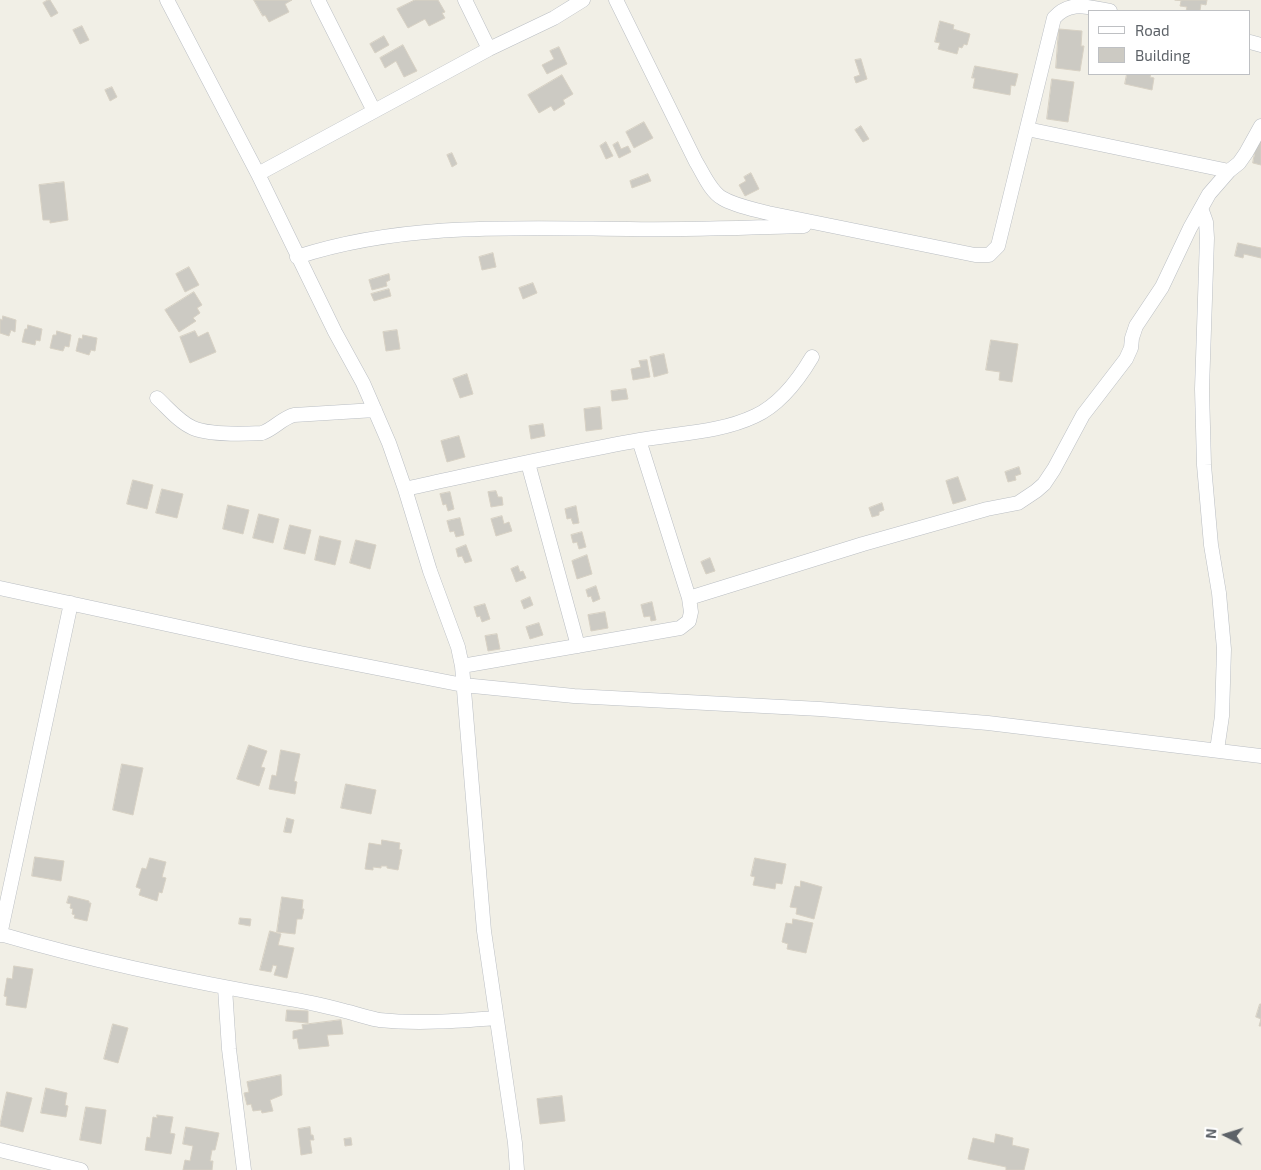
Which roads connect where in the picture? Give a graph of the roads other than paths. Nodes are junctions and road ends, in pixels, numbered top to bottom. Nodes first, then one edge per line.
1 (167, 0) edge
2 (318, 0) edge
3 (465, 0) edge
4 (583, 0) edge
5 (616, 0) edge
6 (1104, 10) edge
7 (489, 49) junction
8 (374, 112) junction
9 (1261, 126) edge
10 (1028, 129) junction
11 (1229, 171) junction
12 (258, 174) junction
13 (1201, 208) junction
14 (828, 226) junction
15 (297, 257) junction
16 (812, 357) dead end
17 (157, 398) dead end
18 (374, 410) junction
19 (639, 440) junction
20 (528, 463) junction
21 (405, 488) junction
22 (0, 588) edge
23 (689, 598) junction
24 (71, 603) junction
25 (578, 646) junction
26 (462, 666) junction
27 (463, 685) junction
28 (1217, 750) junction
29 (1261, 756) edge
30 (0, 934) edge
31 (225, 988) junction
32 (496, 1018) junction
33 (0, 1150) edge
34 (80, 1170) edge
35 (244, 1170) edge
36 (517, 1170) edge

1 - 12 street
2 - 8 street
3 - 7 street
4 - 7 street
5 - 14 street
6 - 10 street
7 - 8 street
8 - 12 street
9 - 11 street
10 - 11 street
10 - 14 street
11 - 13 street
12 - 15 street
13 - 23 street
13 - 28 street
14 - 15 street
15 - 18 street
16 - 19 street
17 - 18 street
18 - 21 street
19 - 20 street
19 - 23 street
20 - 21 street
20 - 25 street
21 - 26 street
22 - 24 street
23 - 25 street
24 - 27 street
24 - 30 street
25 - 26 street
26 - 27 street
27 - 28 street
27 - 32 street
28 - 29 street
30 - 31 street
31 - 32 street
31 - 35 street
32 - 36 street
33 - 34 street

